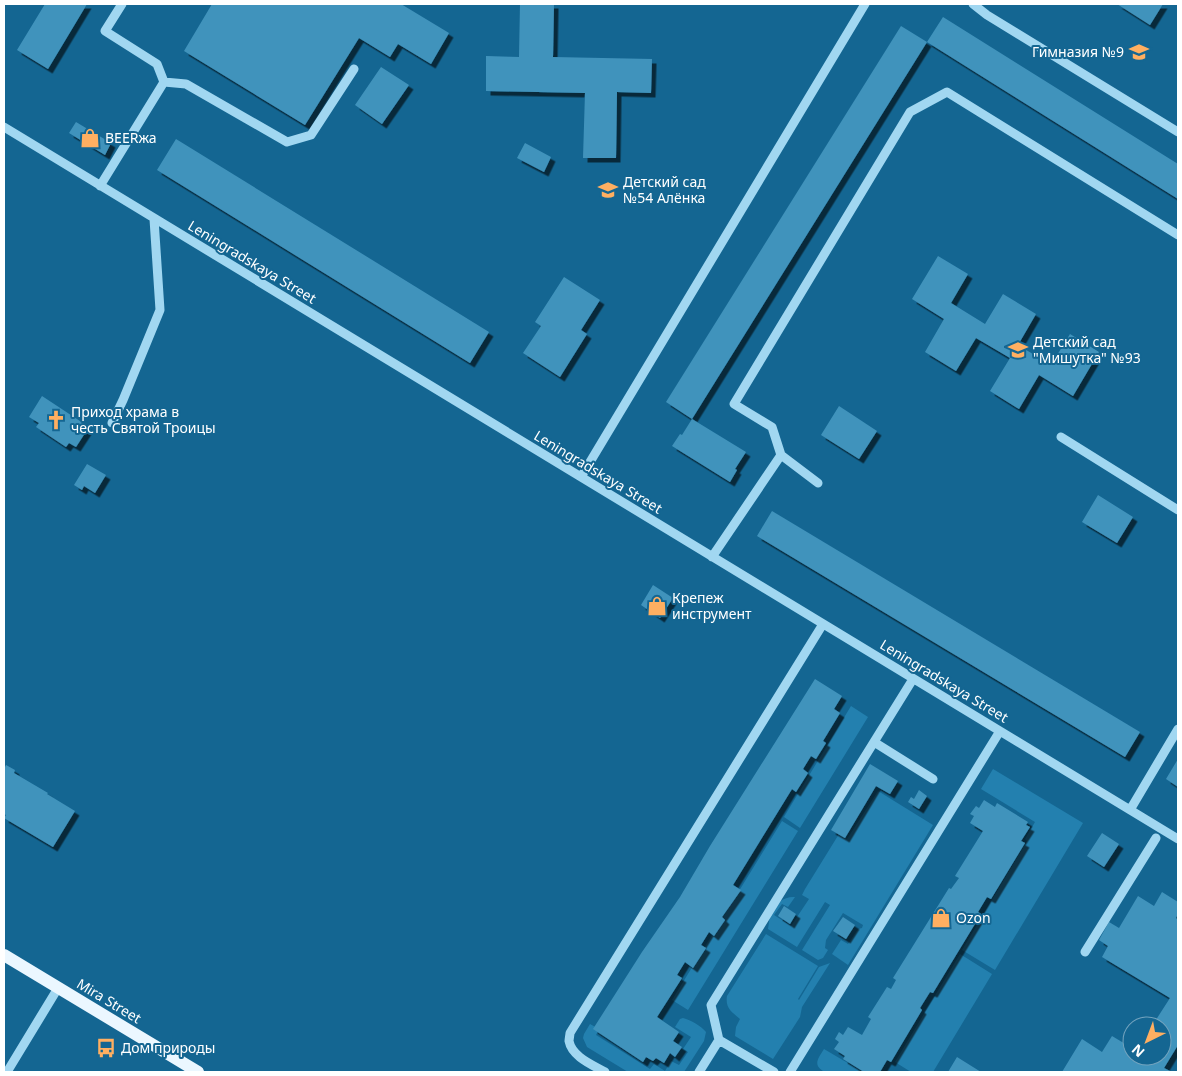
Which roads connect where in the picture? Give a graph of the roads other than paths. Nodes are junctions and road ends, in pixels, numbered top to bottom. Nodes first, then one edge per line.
1 (122, 4) edge
2 (865, 4) edge
3 (972, 4) edge
4 (354, 69) dead end
5 (164, 82) junction
6 (4, 128) edge
7 (1178, 132) edge
8 (100, 186) junction
9 (154, 219) junction
10 (1178, 235) edge
11 (112, 423) dead end
12 (1061, 438) dead end
13 (781, 455) junction
14 (581, 477) junction
15 (818, 483) dead end
16 (1178, 510) edge
17 (712, 557) junction
18 (823, 624) junction
19 (913, 679) junction
20 (1178, 729) edge
21 (1000, 731) junction
22 (874, 742) junction
23 (933, 779) dead end
24 (1130, 810) junction
25 (1156, 838) dead end
26 (1178, 839) edge
27 (1085, 952) dead end
28 (4, 955) edge
29 (58, 988) junction
30 (719, 1040) junction
31 (7, 1072) edge
32 (198, 1072) edge
33 (605, 1072) edge
34 (698, 1072) edge
35 (774, 1072) edge
36 (790, 1072) edge

1 - 5 street
2 - 14 street
3 - 7 street
4 - 5 street
5 - 8 street
6 - 8 street, Leningradskaya Street
8 - 9 street, Leningradskaya Street
9 - 11 street
9 - 14 street, Leningradskaya Street
10 - 13 street
12 - 16 street
13 - 15 street
13 - 17 street
14 - 17 street, Leningradskaya Street
17 - 18 street, Leningradskaya Street
18 - 19 street, Leningradskaya Street
18 - 33 street
19 - 21 street, Leningradskaya Street
19 - 22 street
20 - 24 street
21 - 24 street, Leningradskaya Street
21 - 36 street
22 - 23 street
22 - 30 street
24 - 26 street, Leningradskaya Street
25 - 27 street
28 - 29 main road, Mira Street
29 - 31 street
29 - 32 main road, Mira Street
30 - 34 street
30 - 35 street

